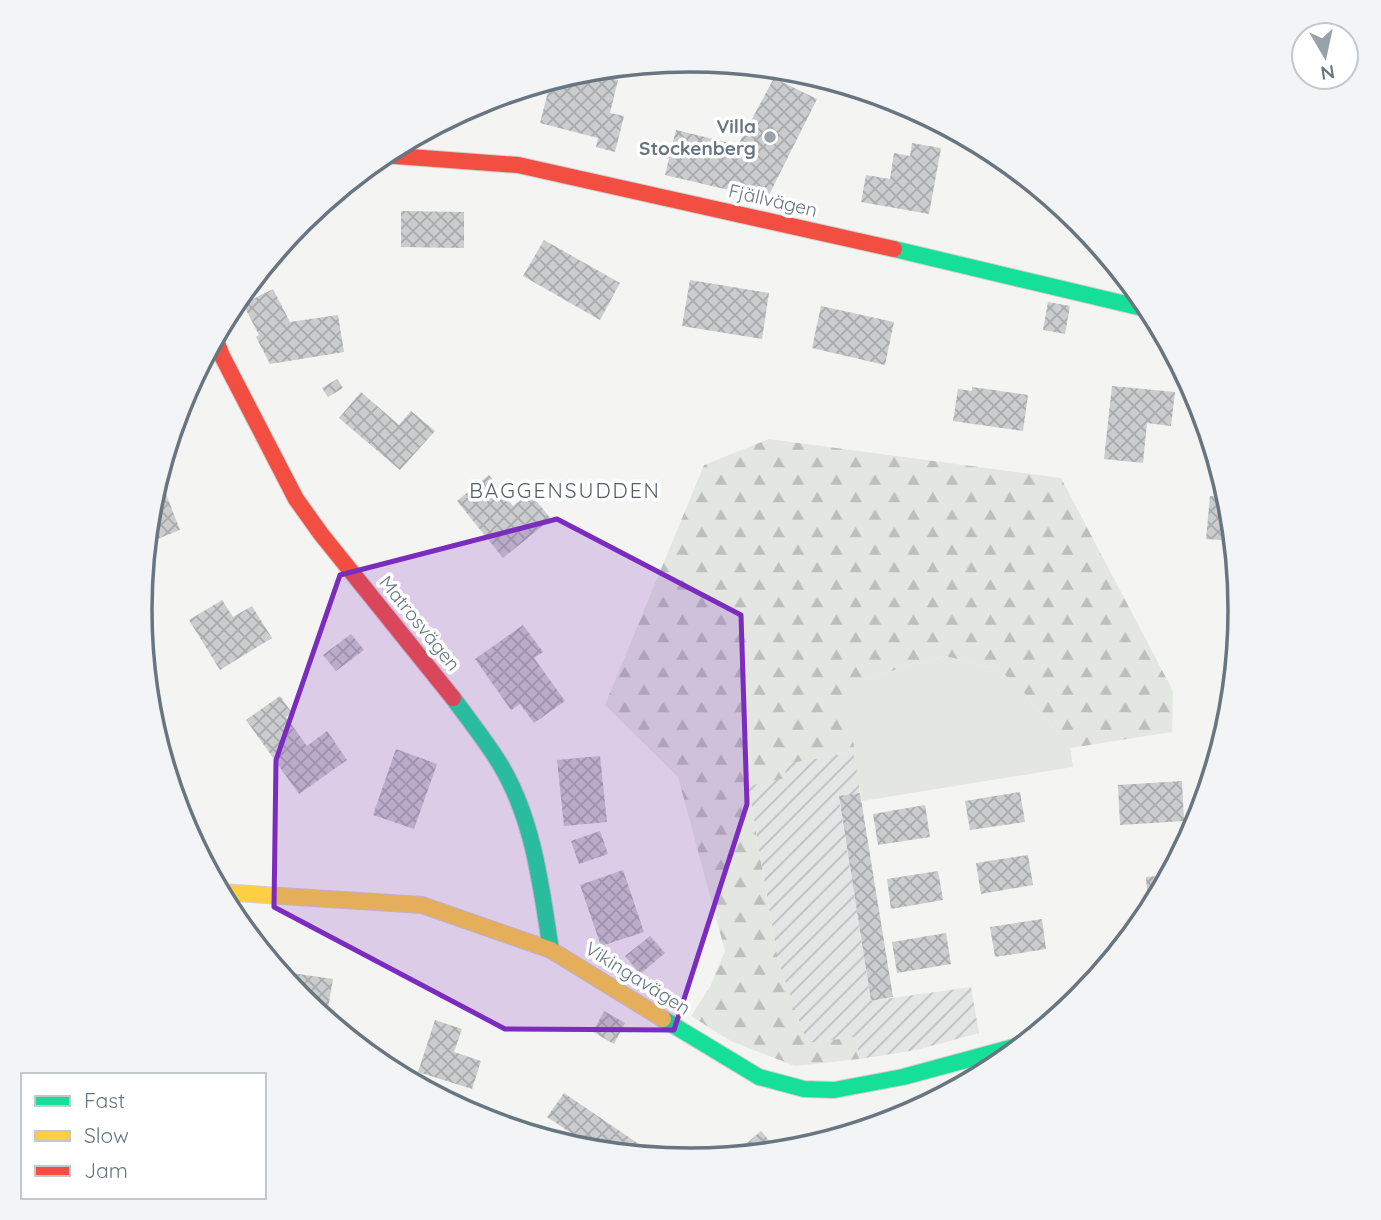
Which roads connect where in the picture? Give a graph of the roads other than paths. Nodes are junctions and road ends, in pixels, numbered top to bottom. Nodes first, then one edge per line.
1 (400, 156) edge
2 (1135, 306) edge
3 (220, 350) edge
4 (233, 893) edge
5 (551, 950) junction
6 (999, 1051) edge

1 - 2 street, Fjällvägen
3 - 5 street, Matrosvägen
4 - 5 street, Vikingavägen
5 - 6 street, Vikingavägen

